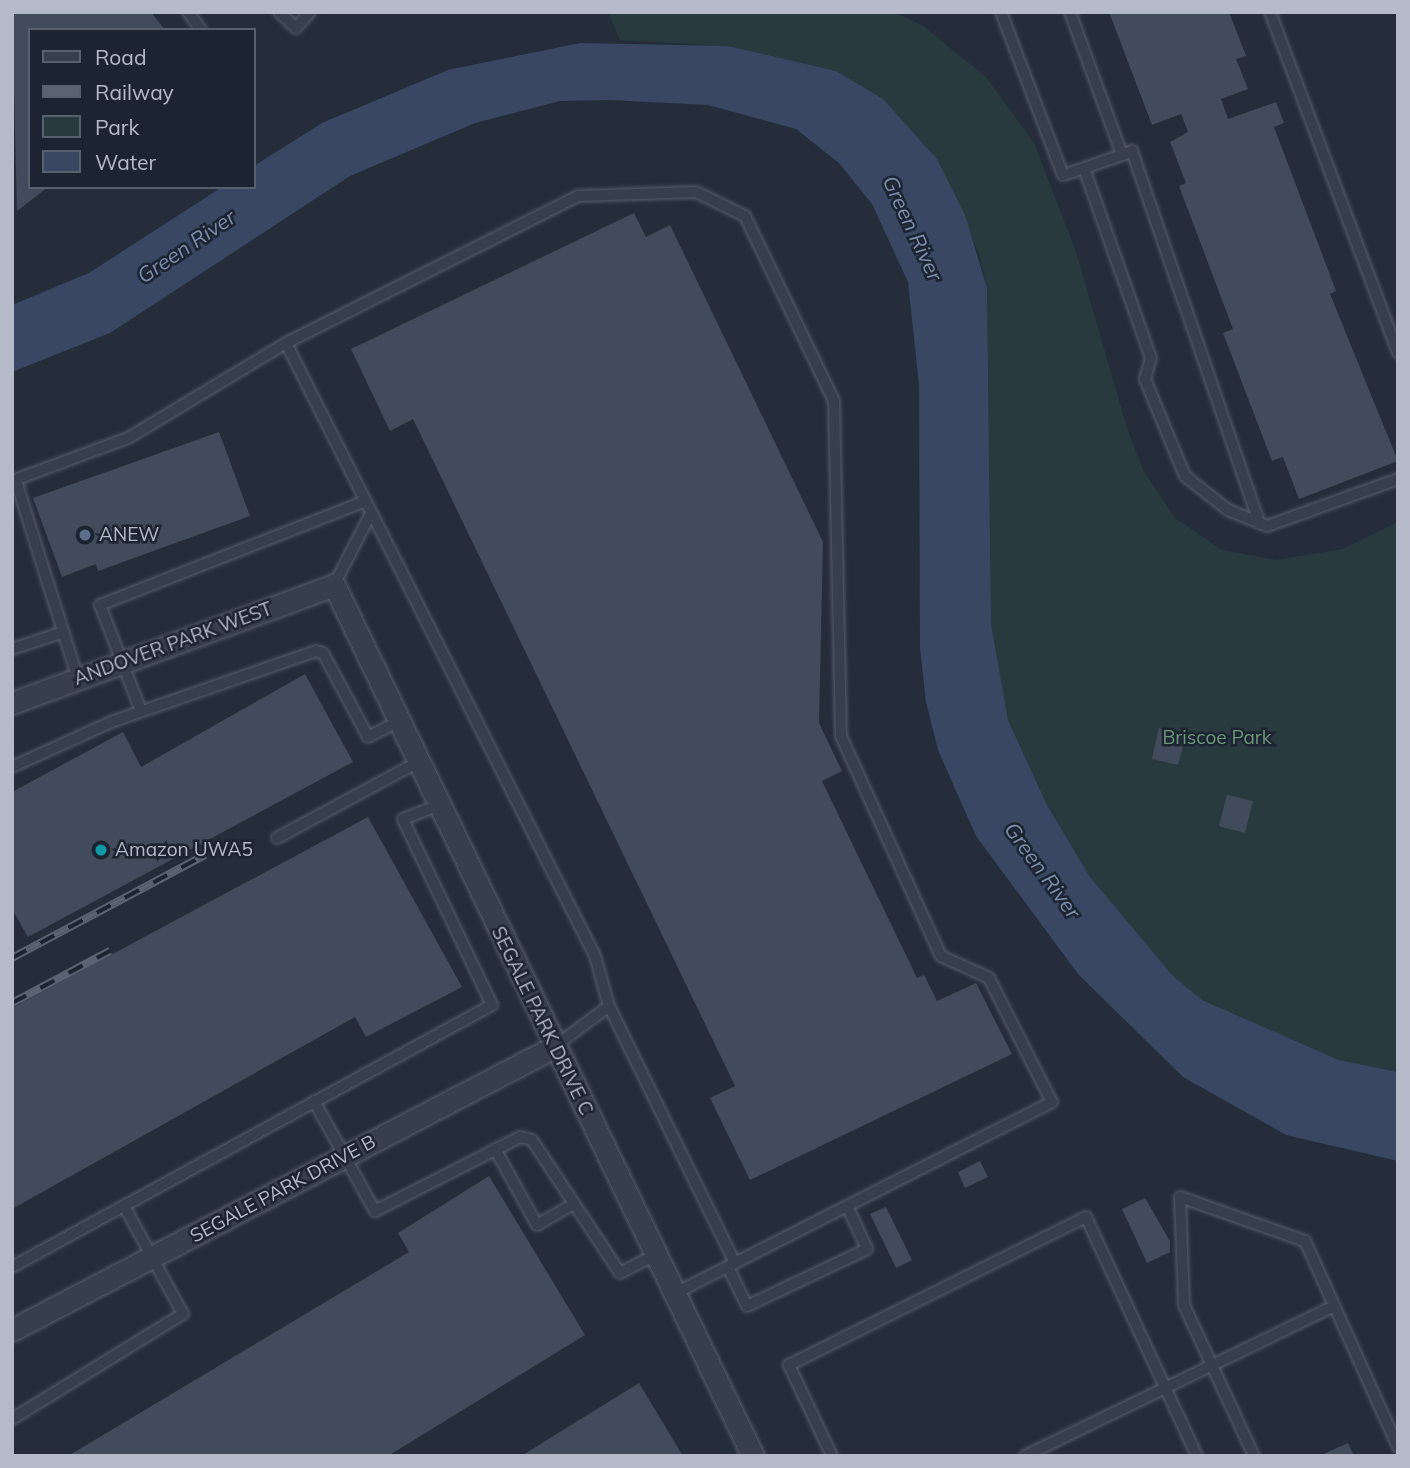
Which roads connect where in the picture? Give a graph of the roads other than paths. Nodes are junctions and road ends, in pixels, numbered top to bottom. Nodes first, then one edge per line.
1 (188, 12) edge
2 (279, 12) edge
3 (310, 12) edge
4 (1001, 12) edge
5 (1070, 12) edge
6 (1270, 12) edge
7 (200, 28) edge
8 (1122, 155) junction
9 (1084, 169) junction
10 (286, 343) junction
11 (1398, 353) edge
12 (1398, 479) edge
13 (14, 481) edge
14 (363, 502) junction
15 (370, 515) junction
16 (1260, 524) junction
17 (334, 585) junction
18 (63, 632) junction
19 (12, 649) edge
20 (123, 663) junction
21 (78, 679) junction
22 (12, 704) edge
23 (141, 711) junction
24 (399, 721) junction
25 (418, 762) junction
26 (12, 767) edge
27 (439, 805) junction
28 (277, 838) dead end
29 (610, 1006) junction
30 (554, 1047) junction
31 (314, 1101) junction
32 (495, 1149) junction
33 (346, 1156) junction
34 (571, 1205) junction
35 (124, 1206) junction
36 (847, 1206) junction
37 (657, 1254) junction
38 (153, 1257) junction
39 (731, 1265) junction
40 (12, 1267) edge
41 (676, 1293) junction
42 (1334, 1306) junction
43 (12, 1330) edge
44 (1212, 1365) junction
45 (1165, 1387) junction
46 (13, 1417) edge
47 (1398, 1447) edge
48 (753, 1456) edge
49 (832, 1456) edge
50 (1025, 1456) edge
51 (1197, 1456) edge
52 (1254, 1456) edge

1 - 7 lane
2 - 3 lane
4 - 9 lane
5 - 8 lane
6 - 11 lane
8 - 9 lane
8 - 16 lane
9 - 16 lane
10 - 13 lane
10 - 14 lane
10 - 36 lane
12 - 16 lane
13 - 18 lane
14 - 15 lane
14 - 20 lane
15 - 17 lane
15 - 29 lane
17 - 20 street, ANDOVER PARK WEST
17 - 24 street, SEGALE PARK DRIVE C
18 - 19 lane
18 - 21 lane
20 - 21 street, ANDOVER PARK WEST
20 - 23 lane
21 - 22 street, ANDOVER PARK WEST
23 - 24 lane
23 - 26 lane
24 - 25 street, SEGALE PARK DRIVE C
25 - 27 street, SEGALE PARK DRIVE C
25 - 28 lane
27 - 30 street, SEGALE PARK DRIVE C
27 - 31 lane
29 - 30 lane
29 - 39 lane
30 - 33 street, SEGALE PARK DRIVE B
30 - 37 street, SEGALE PARK DRIVE C
31 - 33 lane
31 - 35 lane
32 - 33 lane
32 - 34 lane
32 - 34 lane
33 - 38 street, SEGALE PARK DRIVE B
34 - 37 lane
35 - 38 lane
35 - 40 lane
36 - 39 lane
36 - 39 lane
37 - 41 street, SEGALE PARK DRIVE C
38 - 43 street, SEGALE PARK DRIVE B
38 - 46 lane
39 - 41 lane
41 - 48 street, SEGALE PARK DRIVE C
42 - 44 lane
42 - 44 lane
42 - 47 lane
44 - 45 lane
44 - 52 lane
45 - 49 lane
45 - 50 lane
45 - 51 lane

